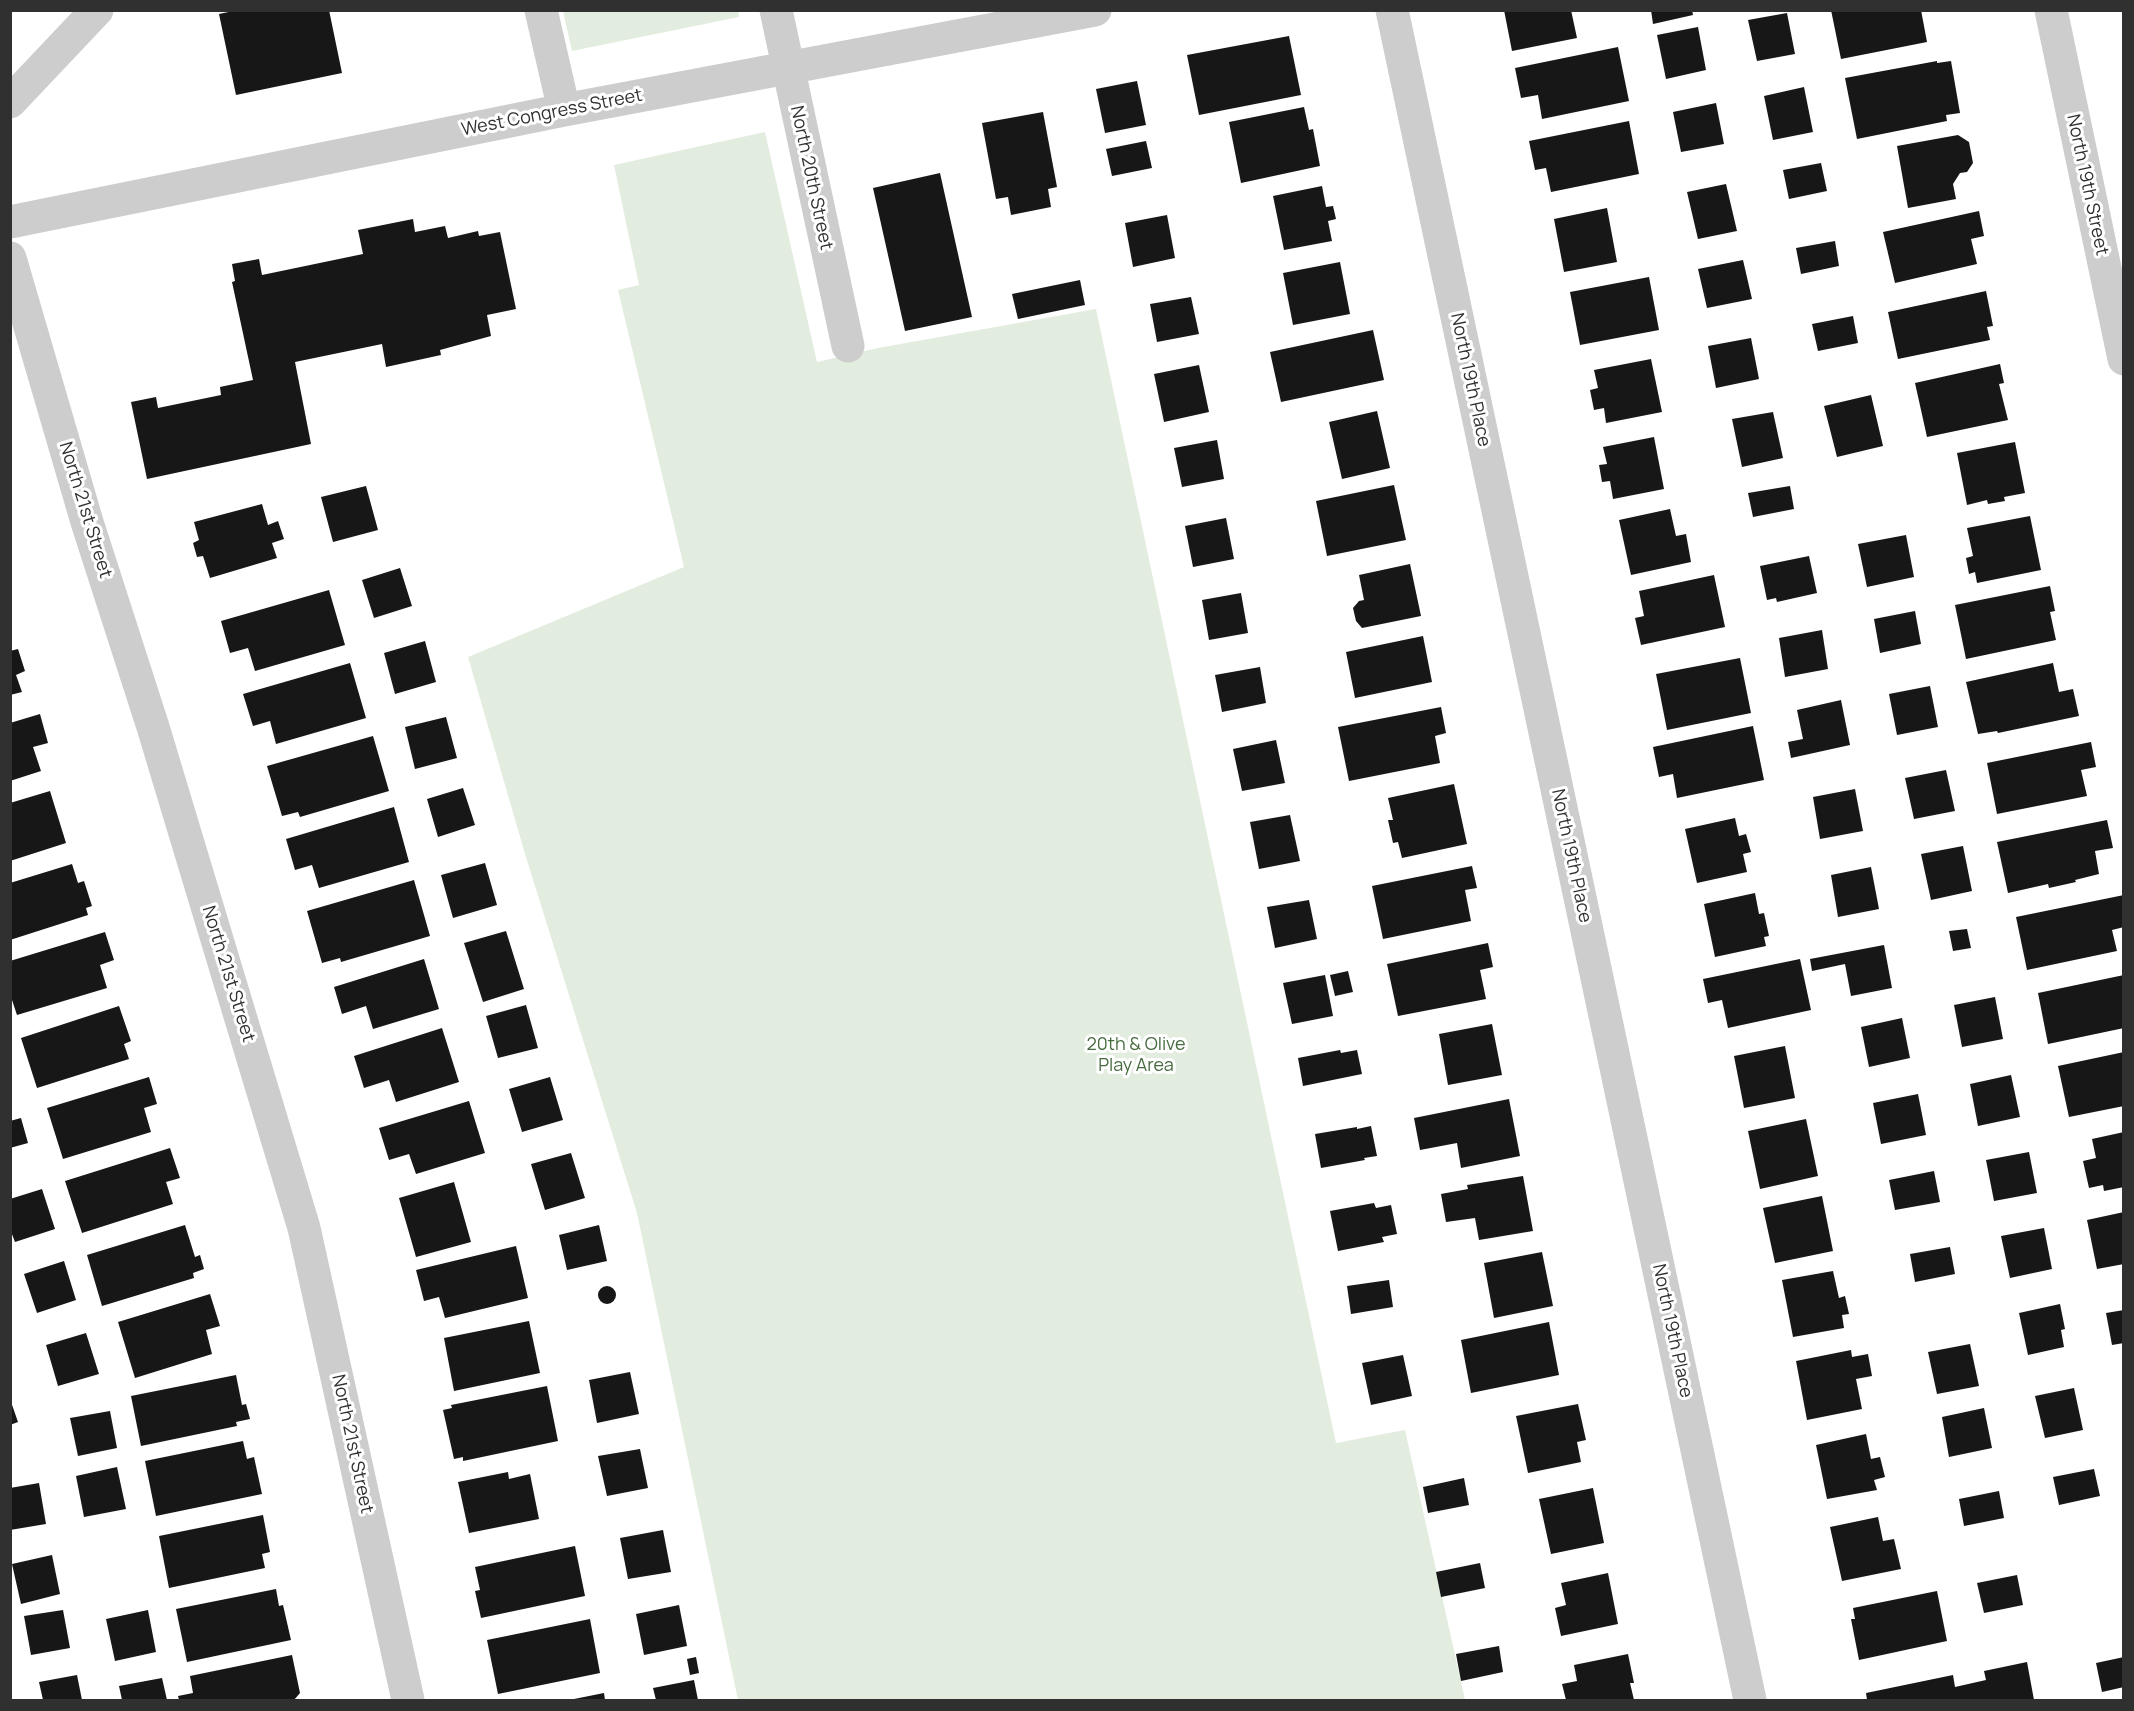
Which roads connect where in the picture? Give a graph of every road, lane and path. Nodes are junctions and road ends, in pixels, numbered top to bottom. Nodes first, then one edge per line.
1 (97, 10) edge
2 (542, 10) edge
3 (776, 10) edge
4 (1095, 10) edge
5 (1392, 10) edge
6 (2050, 10) edge
7 (787, 67) junction
8 (10, 102) edge
9 (564, 110) junction
10 (10, 222) edge
11 (10, 258) edge
12 (848, 346) dead end
13 (2124, 359) edge
14 (408, 1701) edge
15 (1750, 1701) edge

1 - 8 street
2 - 9 street
3 - 7 street, North 20th Street
4 - 7 street, West Congress Street
5 - 15 street, North 19th Place
6 - 13 street, North 19th Street
7 - 9 street, West Congress Street
7 - 12 street, North 20th Street
9 - 10 street, West Congress Street
11 - 14 street, North 21st Street

